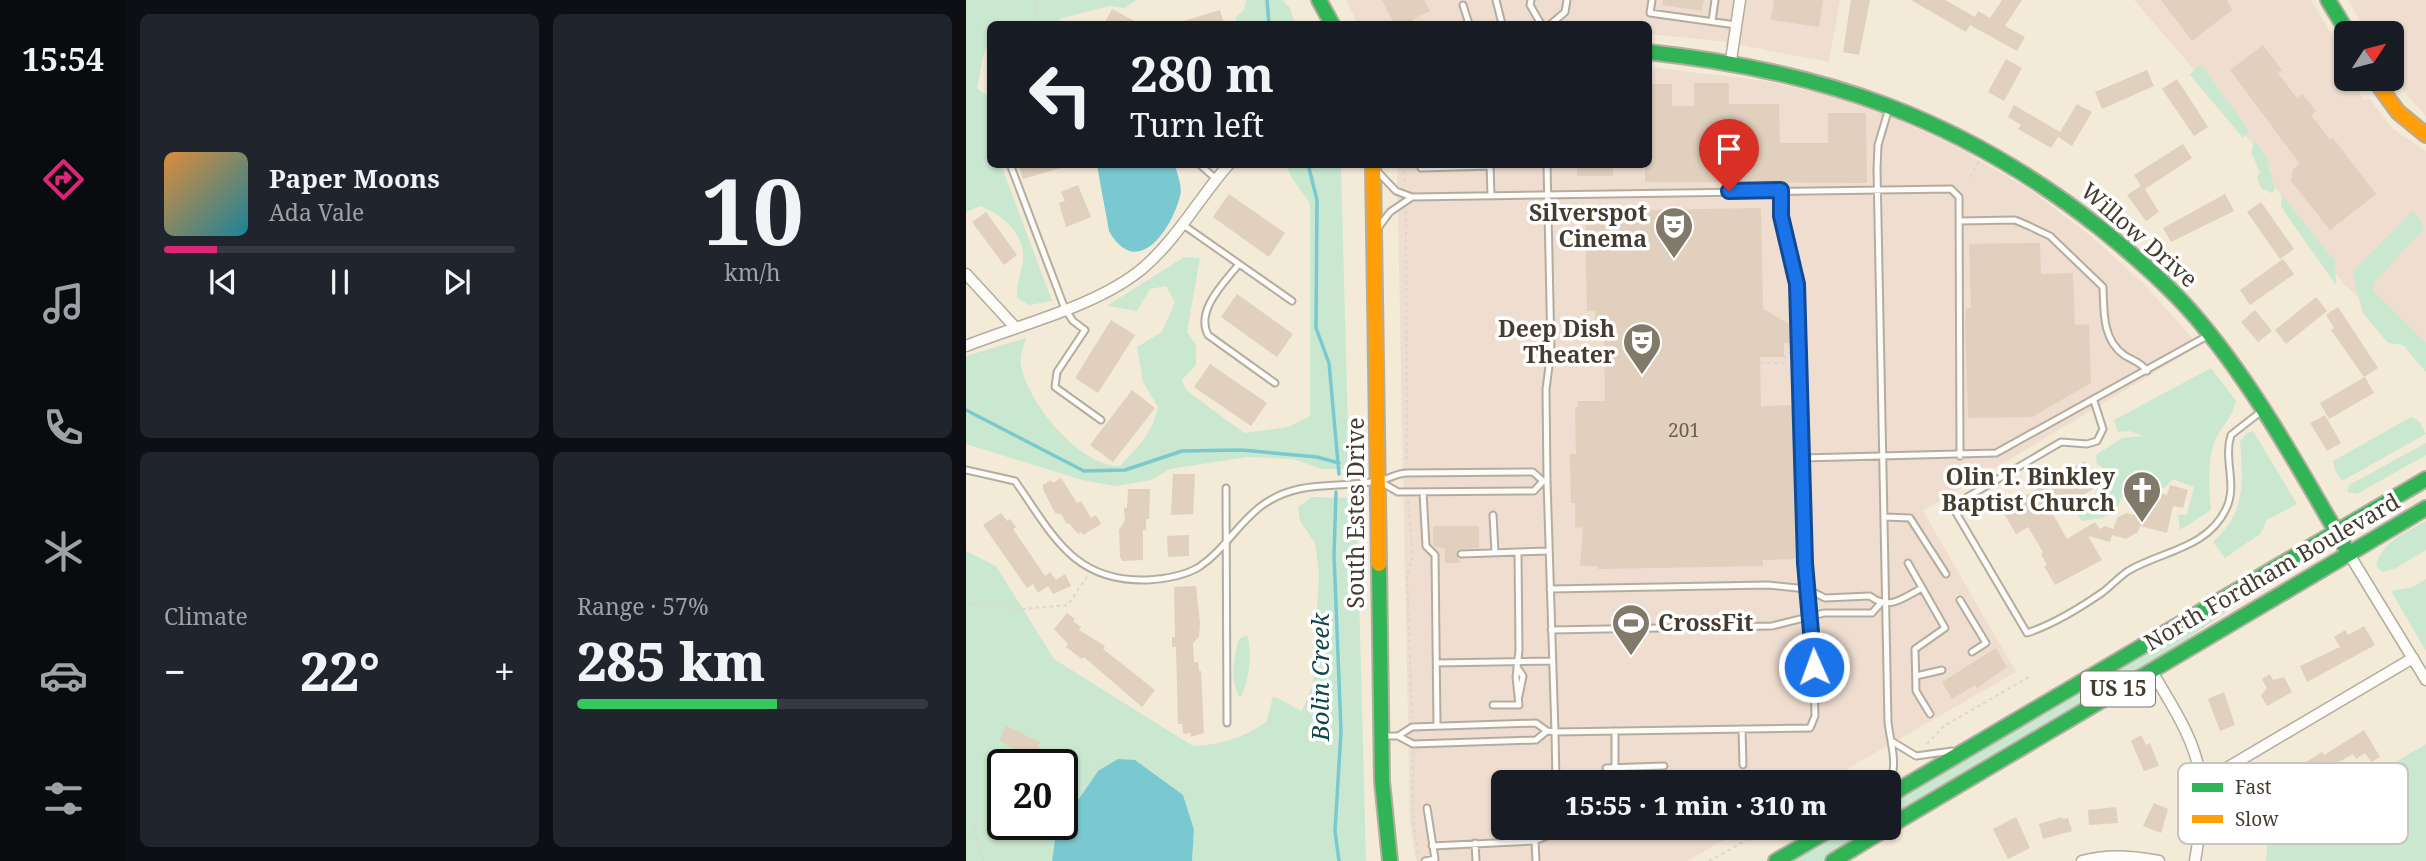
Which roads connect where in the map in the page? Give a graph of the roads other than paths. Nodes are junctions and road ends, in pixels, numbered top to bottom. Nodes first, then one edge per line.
1 (1319, 0) edge
2 (1496, 0) edge
3 (1531, 0) edge
4 (1567, 0) edge
5 (1652, 0) edge
6 (1715, 0) edge
7 (1740, 0) edge
8 (2328, 0) edge
9 (1463, 5) dead end
10 (1712, 20) junction
11 (1330, 21) edge
12 (1468, 21) edge
13 (1501, 21) edge
14 (1539, 21) edge
15 (1554, 21) edge
16 (2340, 21) edge
17 (1736, 25) junction
18 (1652, 52) edge
19 (1731, 60) junction
20 (2383, 91) edge
21 (1891, 104) junction
22 (2426, 135) edge
23 (1012, 168) edge
24 (1204, 168) edge
25 (1226, 168) edge
26 (1373, 168) edge
27 (1375, 168) edge
28 (1490, 168) edge
29 (1547, 168) edge
30 (1216, 179) junction
31 (1880, 189) junction
32 (1781, 190) junction
33 (1548, 194) junction
34 (1491, 195) junction
35 (1408, 198) junction
36 (1959, 221) junction
37 (1182, 224) junction
38 (1374, 233) junction
39 (1239, 264) junction
40 (966, 274) edge
41 (1292, 301) dead end
42 (1065, 309) junction
43 (1015, 327) junction
44 (2211, 334) junction
45 (966, 346) edge
46 (2147, 371) junction
47 (1275, 383) dead end
48 (2094, 401) junction
49 (2263, 410) junction
50 (1101, 420) dead end
51 (1960, 456) junction
52 (1884, 457) junction
53 (1802, 458) junction
54 (966, 470) edge
55 (2426, 479) edge
56 (1378, 481) junction
57 (1545, 481) junction
58 (1226, 488) dead end
59 (1423, 492) junction
60 (2426, 508) edge
61 (1493, 515) dead end
62 (1885, 517) junction
63 (2336, 532) junction
64 (1225, 546) junction
65 (1549, 551) junction
66 (1517, 552) junction
67 (1494, 553) junction
68 (1461, 554) dead end
69 (2349, 554) junction
70 (1435, 555) junction
71 (1444, 555) dead end
72 (1908, 563) dead end
73 (1946, 574) dead end
74 (1922, 588) junction
75 (1550, 589) junction
76 (1807, 589) junction
77 (1961, 600) dead end
78 (1884, 604) junction
79 (1812, 617) junction
80 (1551, 630) junction
81 (1972, 652) dead end
82 (2413, 658) junction
83 (1519, 661) junction
84 (1552, 661) junction
85 (1437, 663) junction
86 (1942, 670) dead end
87 (2151, 670) junction
88 (1916, 676) junction
89 (2426, 680) edge
90 (1493, 705) dead end
91 (1930, 713) dead end
92 (1227, 723) dead end
93 (1437, 725) junction
94 (1742, 729) junction
95 (1615, 731) junction
96 (1547, 732) junction
97 (1555, 732) junction
98 (1381, 736) junction
99 (1398, 736) junction
100 (1893, 743) junction
101 (1965, 750) junction
102 (2198, 763) edge
103 (2235, 763) edge
104 (1743, 765) dead end
105 (1664, 766) dead end
106 (1615, 767) junction
107 (1606, 768) dead end
108 (1556, 770) edge
109 (1895, 770) edge
110 (1901, 788) edge
111 (1427, 808) dead end
112 (1901, 819) edge
113 (1812, 840) edge
114 (1867, 840) edge
115 (1535, 841) joint
116 (1475, 844) junction
117 (1433, 846) junction
118 (1435, 860) edge
119 (1390, 861) edge
120 (1425, 861) edge
121 (1476, 861) edge
122 (1536, 861) edge
123 (1776, 861) edge
124 (1833, 861) edge
125 (2082, 861) edge
126 (2159, 861) edge

1 - 11 main road
2 - 13 lane
3 - 14 lane
4 - 15 lane
5 - 10 lane
6 - 10 lane
7 - 17 street
8 - 16 main road
9 - 12 lane
10 - 17 lane
17 - 19 street
18 - 19 main road, Willow Drive
19 - 21 main road, Willow Drive
20 - 22 main road
21 - 31 lane
21 - 44 main road, Willow Drive
23 - 42 lane
24 - 30 lane
25 - 30 street
26 - 38 main road, South Estes Drive
27 - 35 lane
28 - 34 lane
29 - 33 lane
30 - 37 street
31 - 32 lane
31 - 36 lane
31 - 52 lane
32 - 33 lane
32 - 53 lane
33 - 34 lane
33 - 57 lane
34 - 35 lane
35 - 38 lane
36 - 46 lane
36 - 51 lane
37 - 39 lane
37 - 42 street
38 - 56 main road, South Estes Drive
39 - 41 lane
39 - 47 lane
40 - 43 street
42 - 43 street
42 - 50 lane
43 - 45 street
44 - 46 lane
44 - 49 main road, Willow Drive
46 - 48 lane
48 - 49 lane
48 - 51 lane
49 - 63 main road, Willow Drive
51 - 52 lane
52 - 53 lane
52 - 62 lane
53 - 76 lane
54 - 64 lane
55 - 63 main road, North Fordham Boulevard / US 15
56 - 57 lane
56 - 59 lane
56 - 64 lane
56 - 98 main road, South Estes Drive
57 - 59 lane
57 - 65 lane
58 - 64 lane
59 - 70 lane
60 - 69 main road, North Fordham Boulevard / US 15
61 - 67 lane
62 - 73 lane
62 - 78 lane
63 - 69 main road, Willow Drive
63 - 101 main road, North Fordham Boulevard / US 15
64 - 92 lane
65 - 66 lane
65 - 75 lane
66 - 67 lane
66 - 83 lane
67 - 68 lane
69 - 82 street, Willow Drive
69 - 87 main road, North Fordham Boulevard / US 15
70 - 71 lane
70 - 85 lane
72 - 74 lane
74 - 78 lane
74 - 88 lane
75 - 76 lane
75 - 80 lane
76 - 78 lane
76 - 79 lane
77 - 81 lane
78 - 79 lane
78 - 100 lane
79 - 80 lane
79 - 94 lane
80 - 84 lane
82 - 89 street, Willow Drive
82 - 103 street
83 - 84 lane
83 - 85 lane
83 - 90 lane
84 - 97 lane
85 - 93 lane
86 - 88 lane
87 - 102 street
87 - 112 main road, North Fordham Boulevard / US 15
88 - 91 lane
93 - 96 lane
93 - 99 lane
94 - 95 lane
94 - 104 lane
95 - 97 lane
95 - 106 lane
96 - 97 lane
96 - 99 lane
97 - 108 lane
98 - 99 lane
98 - 119 main road, South Estes Drive
100 - 101 lane
100 - 109 lane
101 - 110 main road, North Fordham Boulevard / US 15
105 - 106 lane
106 - 107 lane
111 - 117 lane
113 - 123 main road
114 - 124 main road, North Fordham Boulevard / US 15
115 - 116 lane
115 - 122 lane
116 - 117 lane
116 - 121 lane
117 - 118 lane
118 - 120 lane
125 - 126 street

